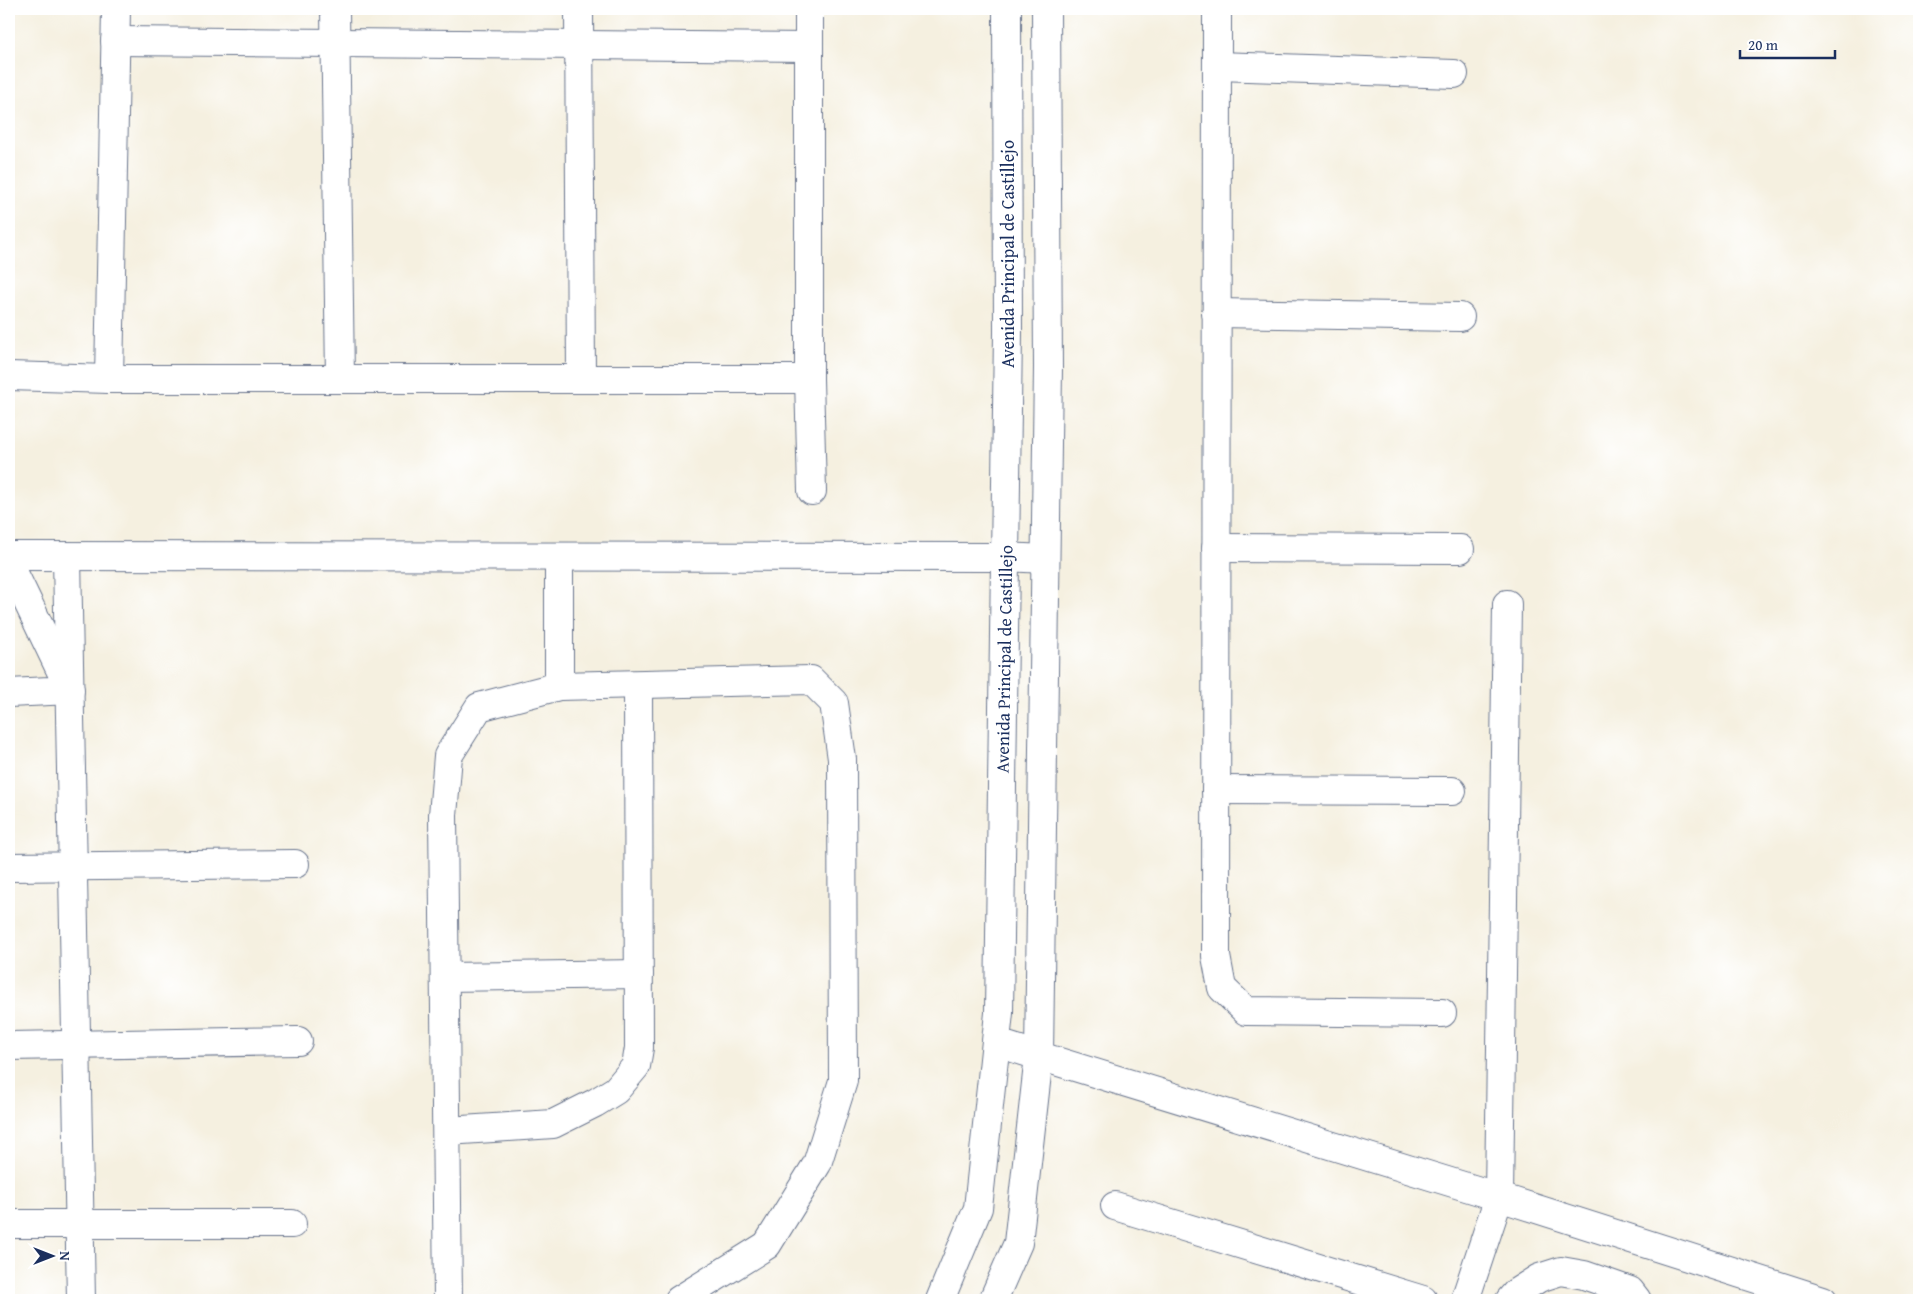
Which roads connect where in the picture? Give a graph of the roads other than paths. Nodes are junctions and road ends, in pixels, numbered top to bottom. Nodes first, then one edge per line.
1 (116, 9) edge
2 (335, 9) edge
3 (579, 9) edge
4 (809, 9) edge
5 (1007, 9) edge
6 (1046, 9) edge
7 (1217, 9) edge
8 (115, 41) junction
9 (334, 42) junction
10 (579, 45) junction
11 (809, 47) junction
12 (1217, 66) junction
13 (1454, 74) dead end
14 (1216, 313) junction
15 (1460, 318) dead end
16 (9, 376) edge
17 (109, 379) junction
18 (340, 379) junction
19 (581, 379) junction
20 (809, 379) junction
21 (812, 491) dead end
22 (1216, 548) junction
23 (1460, 549) dead end
24 (9, 556) edge
25 (67, 557) junction
26 (559, 557) junction
27 (1005, 557) junction
28 (1045, 558) junction
29 (9, 563) edge
30 (1507, 604) dead end
31 (638, 684) junction
32 (559, 686) junction
33 (70, 690) junction
34 (9, 692) edge
35 (1216, 790) junction
36 (1452, 791) dead end
37 (295, 864) dead end
38 (73, 866) junction
39 (9, 867) edge
40 (639, 974) junction
41 (445, 977) junction
42 (1442, 1013) dead end
43 (298, 1041) dead end
44 (997, 1043) junction
45 (9, 1046) edge
46 (76, 1046) junction
47 (1039, 1056) junction
48 (446, 1131) junction
49 (1499, 1197) junction
50 (1115, 1206) dead end
51 (80, 1223) junction
52 (9, 1224) edge
53 (292, 1224) dead end
54 (81, 1300) edge
55 (448, 1300) edge
56 (679, 1300) edge
57 (940, 1300) edge
58 (993, 1300) edge
59 (1423, 1300) edge
60 (1465, 1300) edge
61 (1510, 1300) edge
62 (1637, 1300) edge
63 (1822, 1300) edge

1 - 8 street
2 - 9 street
3 - 10 street
4 - 11 street
5 - 27 street, Avenida Principal de Castillejo
6 - 28 street
7 - 12 street
8 - 9 street
8 - 17 street
9 - 10 street
9 - 18 street
10 - 11 street
10 - 19 street
11 - 20 street
12 - 13 street
12 - 14 street
14 - 15 street
14 - 22 street
16 - 17 street
17 - 18 street
18 - 19 street
19 - 20 street
20 - 21 street
22 - 23 street
22 - 35 street
24 - 25 street
25 - 26 street
25 - 33 street
26 - 27 street
26 - 32 street
27 - 28 street
27 - 44 street, Avenida Principal de Castillejo
28 - 47 street
29 - 33 street
30 - 49 street
31 - 32 street
31 - 40 street
31 - 56 street
32 - 41 street
33 - 34 street
33 - 38 street
35 - 36 street
35 - 42 street
37 - 38 street
38 - 39 street
38 - 46 street
40 - 41 street
40 - 48 street
41 - 48 street
43 - 46 street
44 - 47 street
44 - 57 street, Avenida Principal de Castillejo
45 - 46 street
46 - 51 street
47 - 49 street
47 - 58 street
48 - 55 street
49 - 60 street
49 - 63 street
50 - 59 street
51 - 52 street
51 - 53 street
51 - 54 street
61 - 62 street

